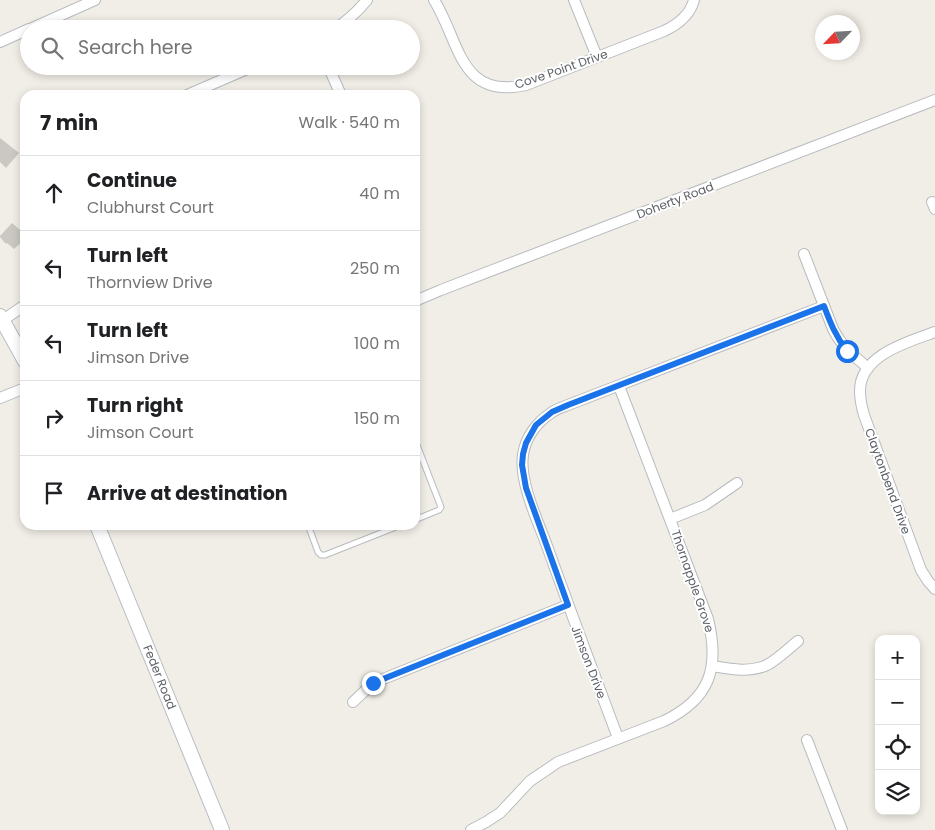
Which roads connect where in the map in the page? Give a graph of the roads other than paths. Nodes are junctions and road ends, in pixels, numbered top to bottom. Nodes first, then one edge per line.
1 (95, 0) edge
2 (367, 0) edge
3 (434, 0) edge
4 (574, 0) edge
5 (693, 2) edge
6 (49, 20) edge
7 (347, 20) edge
8 (20, 33) edge
9 (0, 42) edge
10 (597, 57) junction
11 (233, 75) edge
12 (332, 75) edge
13 (199, 90) edge
14 (338, 90) edge
15 (935, 100) edge
16 (804, 254) dead end
17 (420, 299) edge
18 (824, 306) junction
19 (20, 308) edge
20 (1, 318) edge
21 (935, 332) edge
22 (20, 352) edge
23 (868, 368) junction
24 (619, 386) junction
25 (20, 390) edge
26 (0, 398) edge
27 (420, 452) edge
28 (737, 483) dead end
29 (420, 516) edge
30 (670, 519) junction
31 (99, 530) edge
32 (310, 530) edge
33 (388, 530) edge
34 (935, 589) edge
35 (568, 605) junction
36 (798, 641) dead end
37 (712, 666) junction
38 (353, 702) dead end
39 (618, 738) junction
40 (807, 740) dead end
41 (838, 829) edge
42 (222, 830) edge
43 (471, 830) edge

1 - 6 street
2 - 7 street
3 - 10 street, Cove Point Drive
4 - 10 street
5 - 10 street, Cove Point Drive
8 - 9 street
11 - 13 street
12 - 14 street
15 - 17 street, Doherty Road
16 - 18 street
18 - 23 street
18 - 24 street
19 - 20 street
20 - 22 main road
21 - 23 street
23 - 34 street, Claytonbend Drive
24 - 30 street, Thornapple Grove
24 - 35 street, Jimson Drive
25 - 26 street
27 - 29 lane
28 - 30 street
30 - 37 street, Thornapple Grove
31 - 42 main road, Feder Road
32 - 33 lane
35 - 38 street
35 - 39 street, Jimson Drive
36 - 37 street
37 - 39 street, Thornapple Grove
39 - 43 street, Thornapple Grove
40 - 41 street

